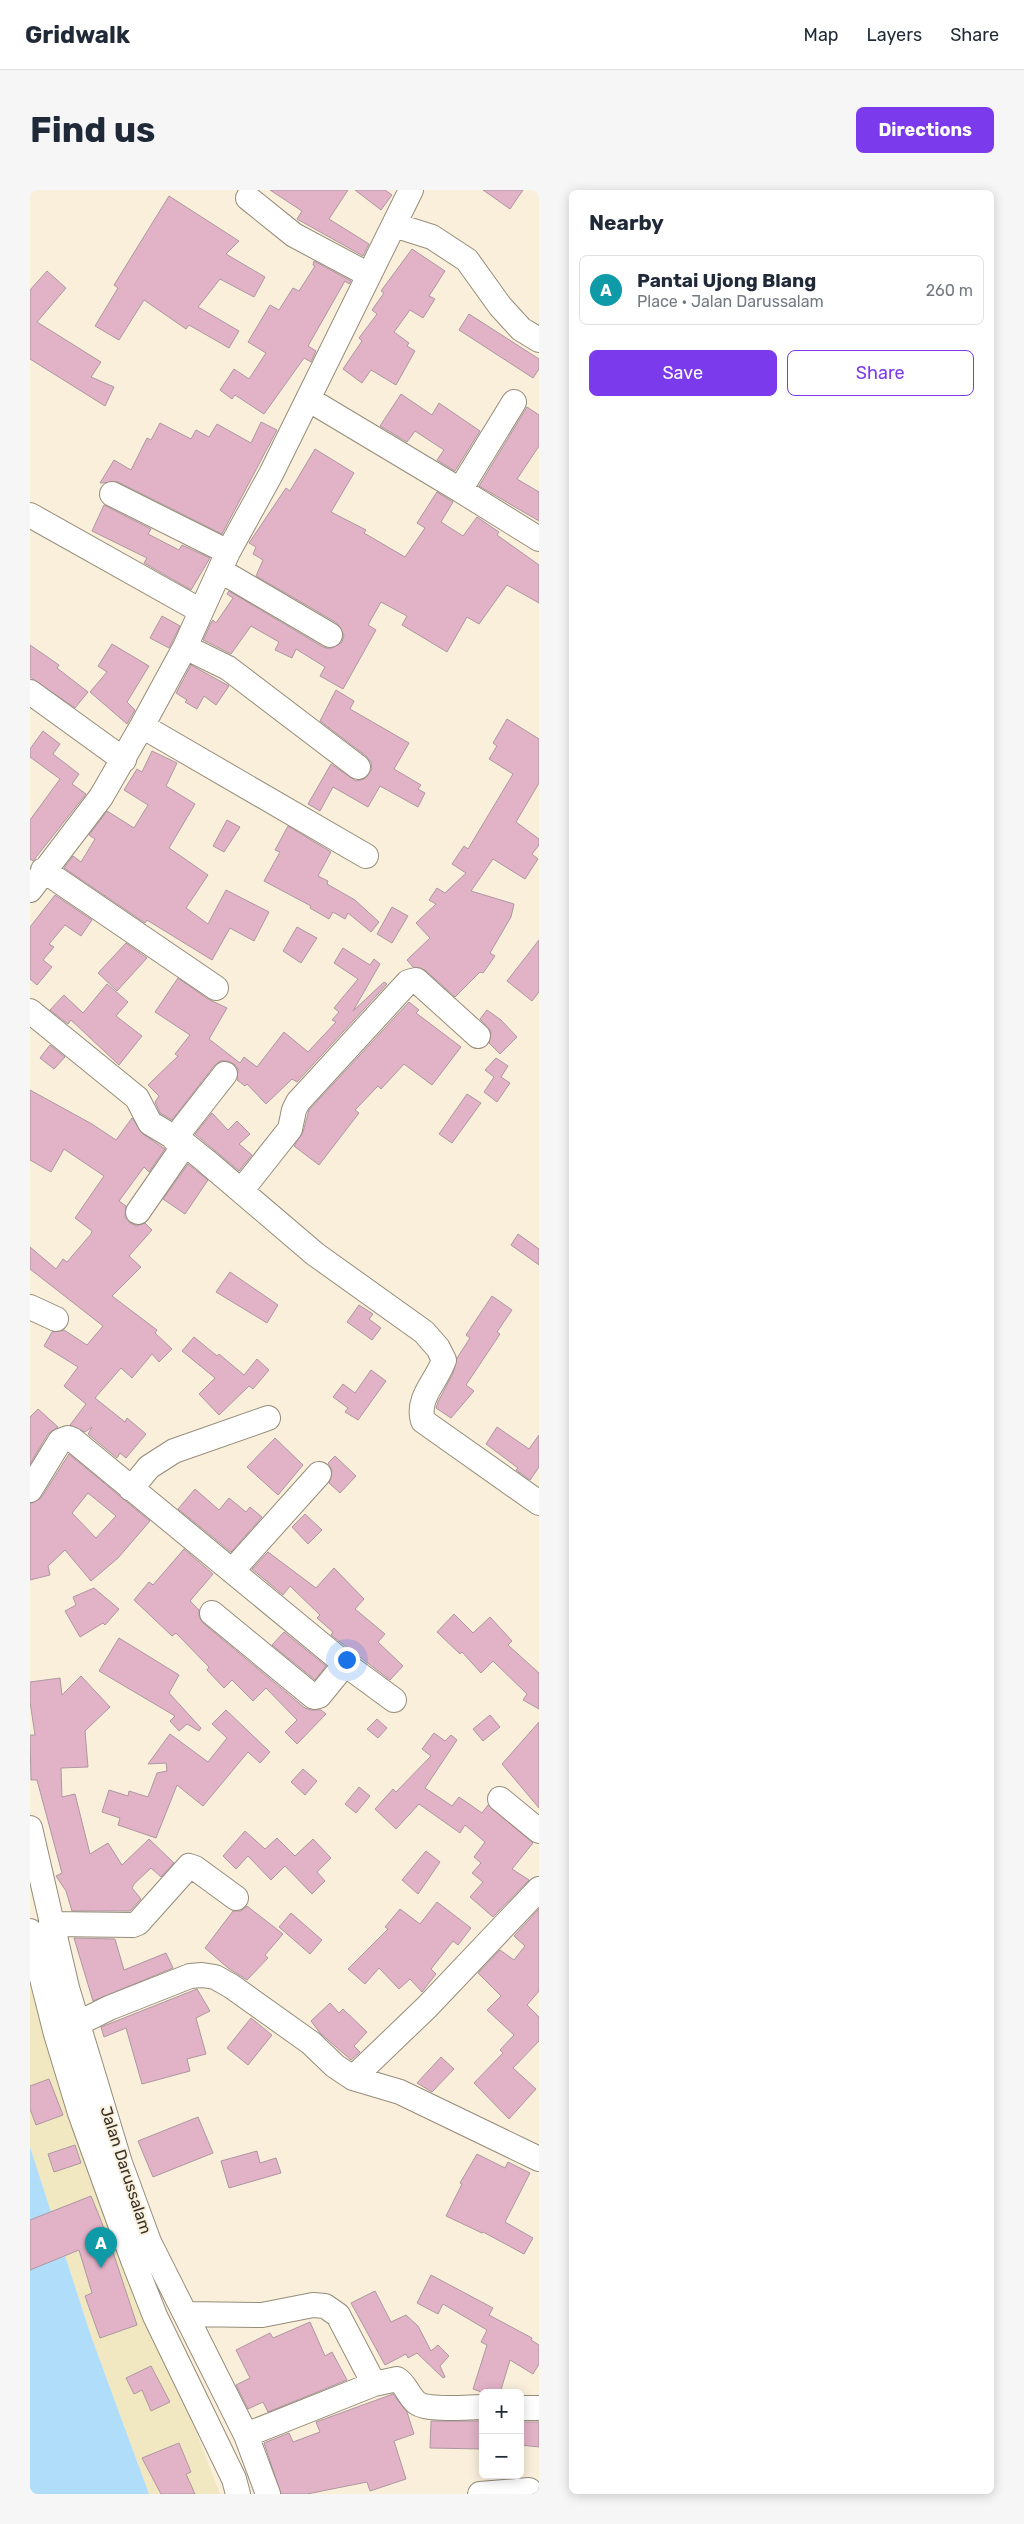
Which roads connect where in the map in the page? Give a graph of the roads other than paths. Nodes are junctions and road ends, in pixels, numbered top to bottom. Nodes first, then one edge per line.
1 (411, 190) edge
2 (248, 198) dead end
3 (394, 225) junction
4 (369, 275) junction
5 (539, 340) edge
6 (308, 398) junction
7 (514, 402) dead end
8 (460, 490) junction
9 (112, 494) dead end
10 (30, 516) edge
11 (539, 539) edge
12 (225, 561) junction
13 (201, 611) junction
14 (330, 635) dead end
15 (185, 647) junction
16 (30, 692) edge
17 (142, 726) junction
18 (124, 760) junction
19 (358, 767) dead end
20 (366, 856) dead end
21 (43, 870) junction
22 (30, 890) edge
23 (216, 988) dead end
24 (30, 1011) edge
25 (478, 1036) dead end
26 (225, 1074) dead end
27 (180, 1142) junction
28 (241, 1191) junction
29 (138, 1212) dead end
30 (30, 1307) edge
31 (56, 1320) dead end
32 (268, 1418) dead end
33 (319, 1474) dead end
34 (131, 1488) junction
35 (30, 1490) edge
36 (539, 1503) edge
37 (232, 1571) junction
38 (212, 1613) dead end
39 (345, 1664) junction
40 (394, 1700) dead end
41 (500, 1799) dead end
42 (30, 1828) edge
43 (539, 1831) edge
44 (539, 1889) edge
45 (236, 1898) dead end
46 (41, 1927) edge
47 (79, 2023) junction
48 (353, 2078) junction
49 (539, 2159) edge
50 (186, 2314) junction
51 (202, 2347) junction
52 (177, 2358) junction
53 (374, 2384) junction
54 (479, 2407) edge
55 (524, 2408) edge
56 (539, 2408) edge
57 (246, 2435) junction
58 (260, 2469) junction
59 (236, 2486) edge
60 (529, 2490) dead end
61 (268, 2494) edge
62 (480, 2494) edge

1 - 3 street
2 - 4 street
3 - 4 street
3 - 5 street
4 - 6 street
6 - 8 street
6 - 12 street
7 - 8 street
8 - 11 street
9 - 12 street
10 - 13 street
12 - 13 street
12 - 14 street
13 - 15 street
15 - 17 street
15 - 19 street
16 - 18 street
17 - 18 street
17 - 20 street
18 - 21 street
21 - 22 street
21 - 23 street
24 - 27 street
25 - 28 street
26 - 27 street
27 - 28 street
27 - 29 street
28 - 36 street
30 - 31 street
32 - 34 street
33 - 37 street
34 - 35 street
34 - 37 street
37 - 39 street
38 - 39 street
39 - 40 street
41 - 43 street
42 - 46 street, Jalan Darussalam
44 - 48 street
45 - 46 street
46 - 47 street, Jalan Darussalam
46 - 52 street, Jalan Darussalam
47 - 48 street
47 - 50 street, Jalan Darussalam
48 - 49 street
50 - 51 street, Jalan Darussalam
50 - 53 street
51 - 52 street
51 - 57 street, Jalan Darussalam
52 - 59 street, Jalan Darussalam
53 - 54 street
53 - 57 street
55 - 56 street
57 - 58 street, Jalan Darussalam
58 - 59 street
58 - 61 street, Jalan Darussalam
60 - 62 street

